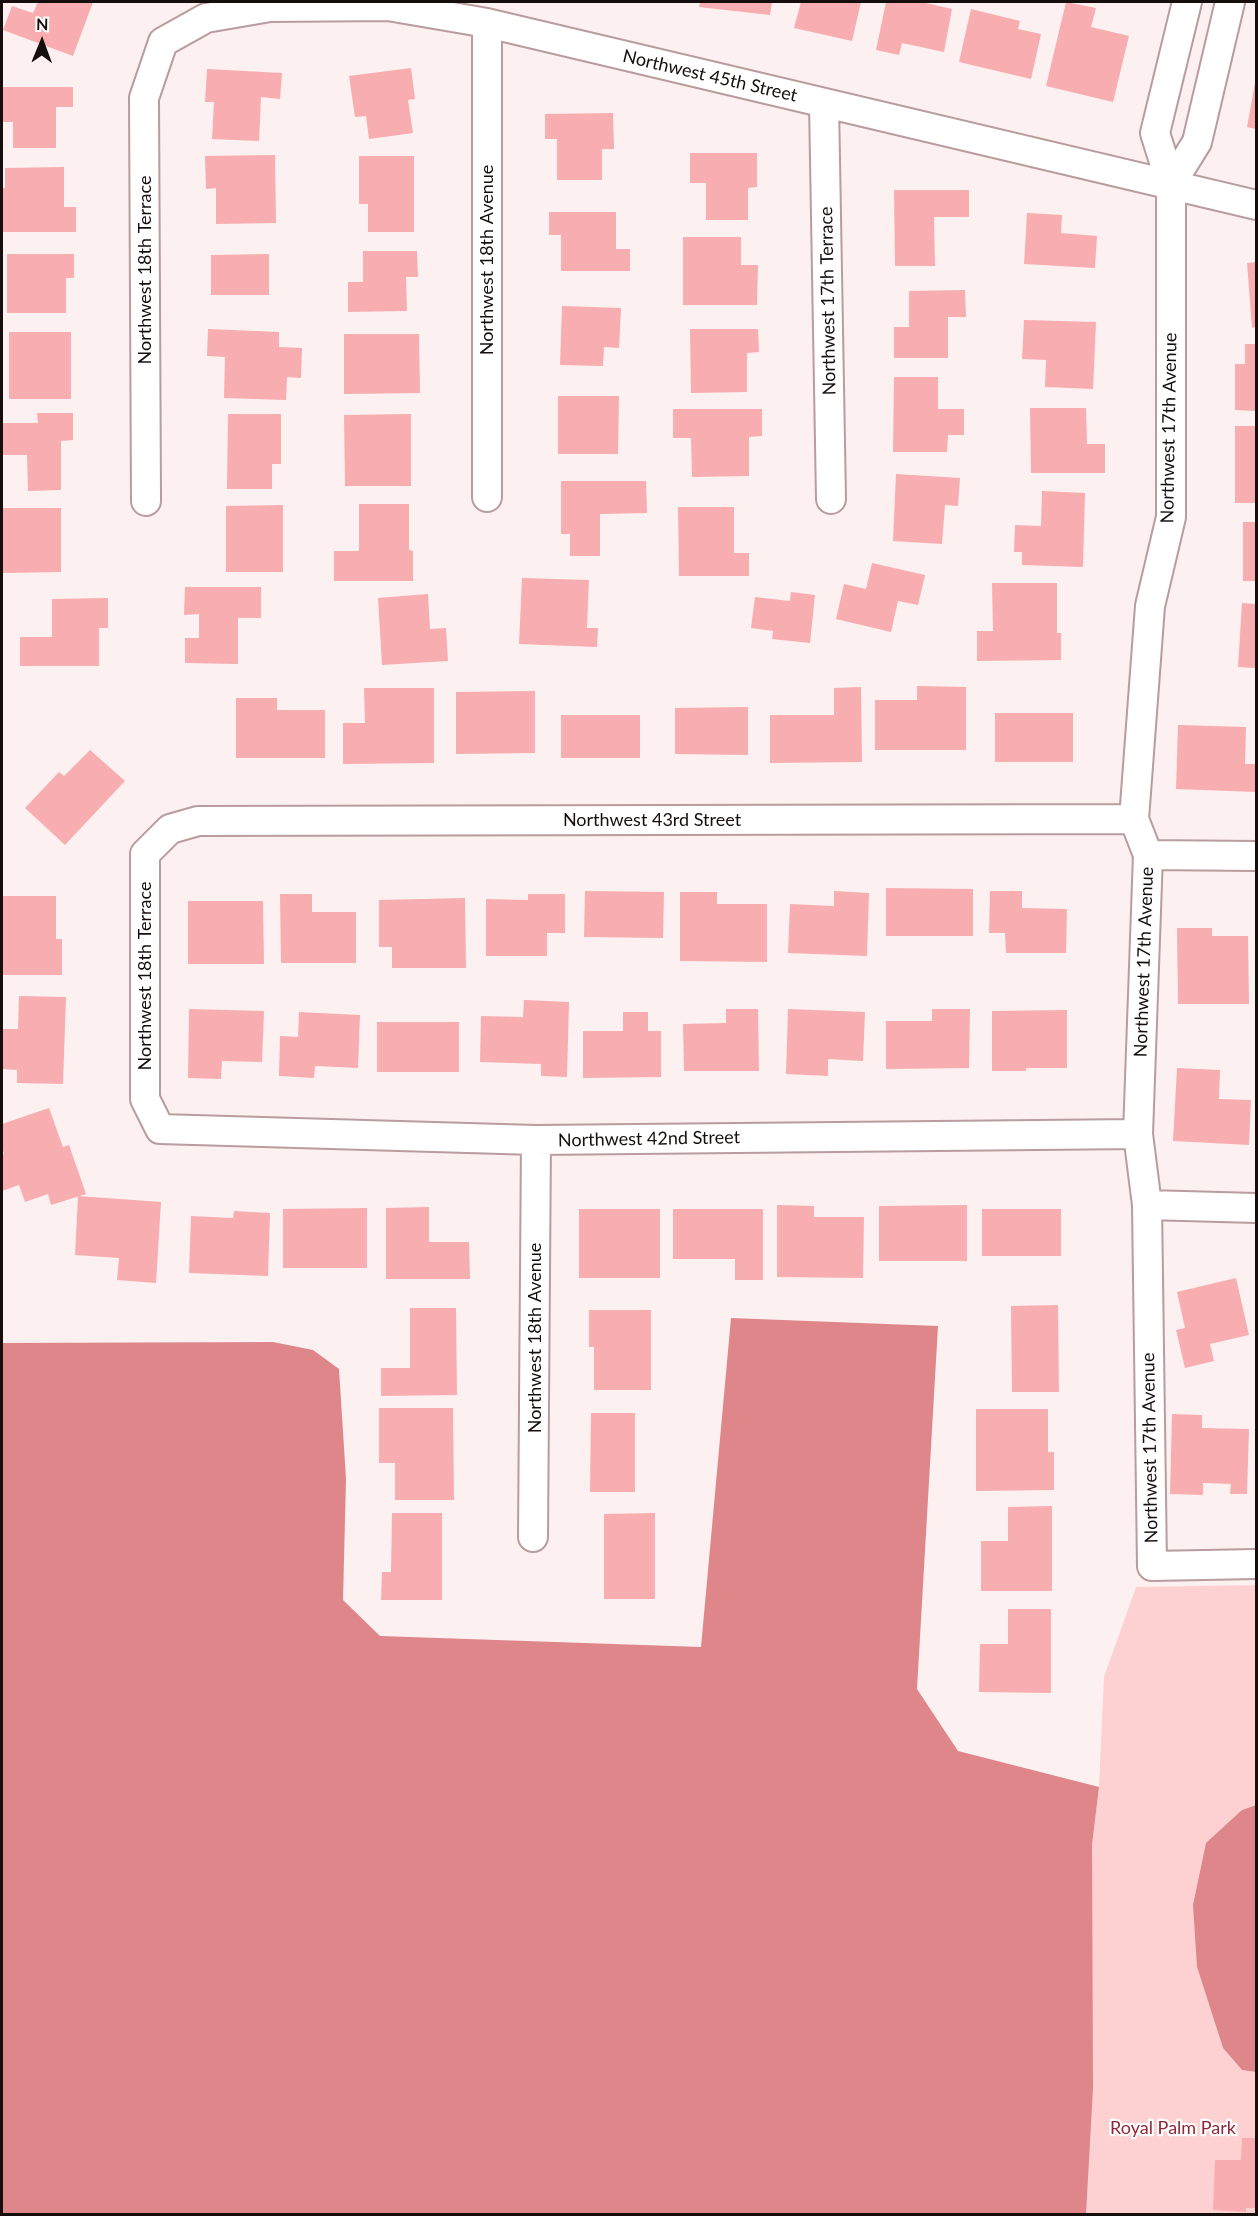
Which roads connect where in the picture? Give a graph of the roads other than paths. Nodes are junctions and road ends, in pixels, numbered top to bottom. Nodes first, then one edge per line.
1 (1187, 2) edge
2 (1230, 2) edge
3 (487, 23) junction
4 (163, 42) joint
5 (824, 103) junction
6 (1171, 184) junction
7 (1257, 205) edge
8 (487, 497) dead end
9 (831, 499) dead end
10 (146, 501) dead end
11 (1134, 819) junction
12 (170, 829) joint
13 (1148, 855) junction
14 (1257, 856) edge
15 (160, 1129) joint
16 (1138, 1134) junction
17 (536, 1140) junction
18 (1147, 1205) junction
19 (1257, 1208) edge
20 (533, 1537) dead end
21 (1257, 1564) edge

1 - 6 street, Northwest 17th Avenue
2 - 6 street
3 - 4 street, Northwest 45th Street
3 - 5 street, Northwest 45th Street
3 - 8 street, Northwest 18th Avenue
4 - 10 street, Northwest 18th Terrace
5 - 6 street, Northwest 45th Street
5 - 9 street, Northwest 17th Terrace
6 - 7 street, Northwest 45th Street
6 - 11 street, Northwest 17th Avenue
11 - 12 street, Northwest 43rd Street
11 - 13 street, Northwest 17th Avenue
12 - 15 street, Northwest 18th Terrace
13 - 14 street
13 - 16 street, Northwest 17th Avenue
15 - 17 street, Northwest 42nd Street
16 - 17 street, Northwest 42nd Street
16 - 18 street, Northwest 17th Avenue
17 - 20 street, Northwest 18th Avenue
18 - 19 street
18 - 21 street, Northwest 17th Avenue

